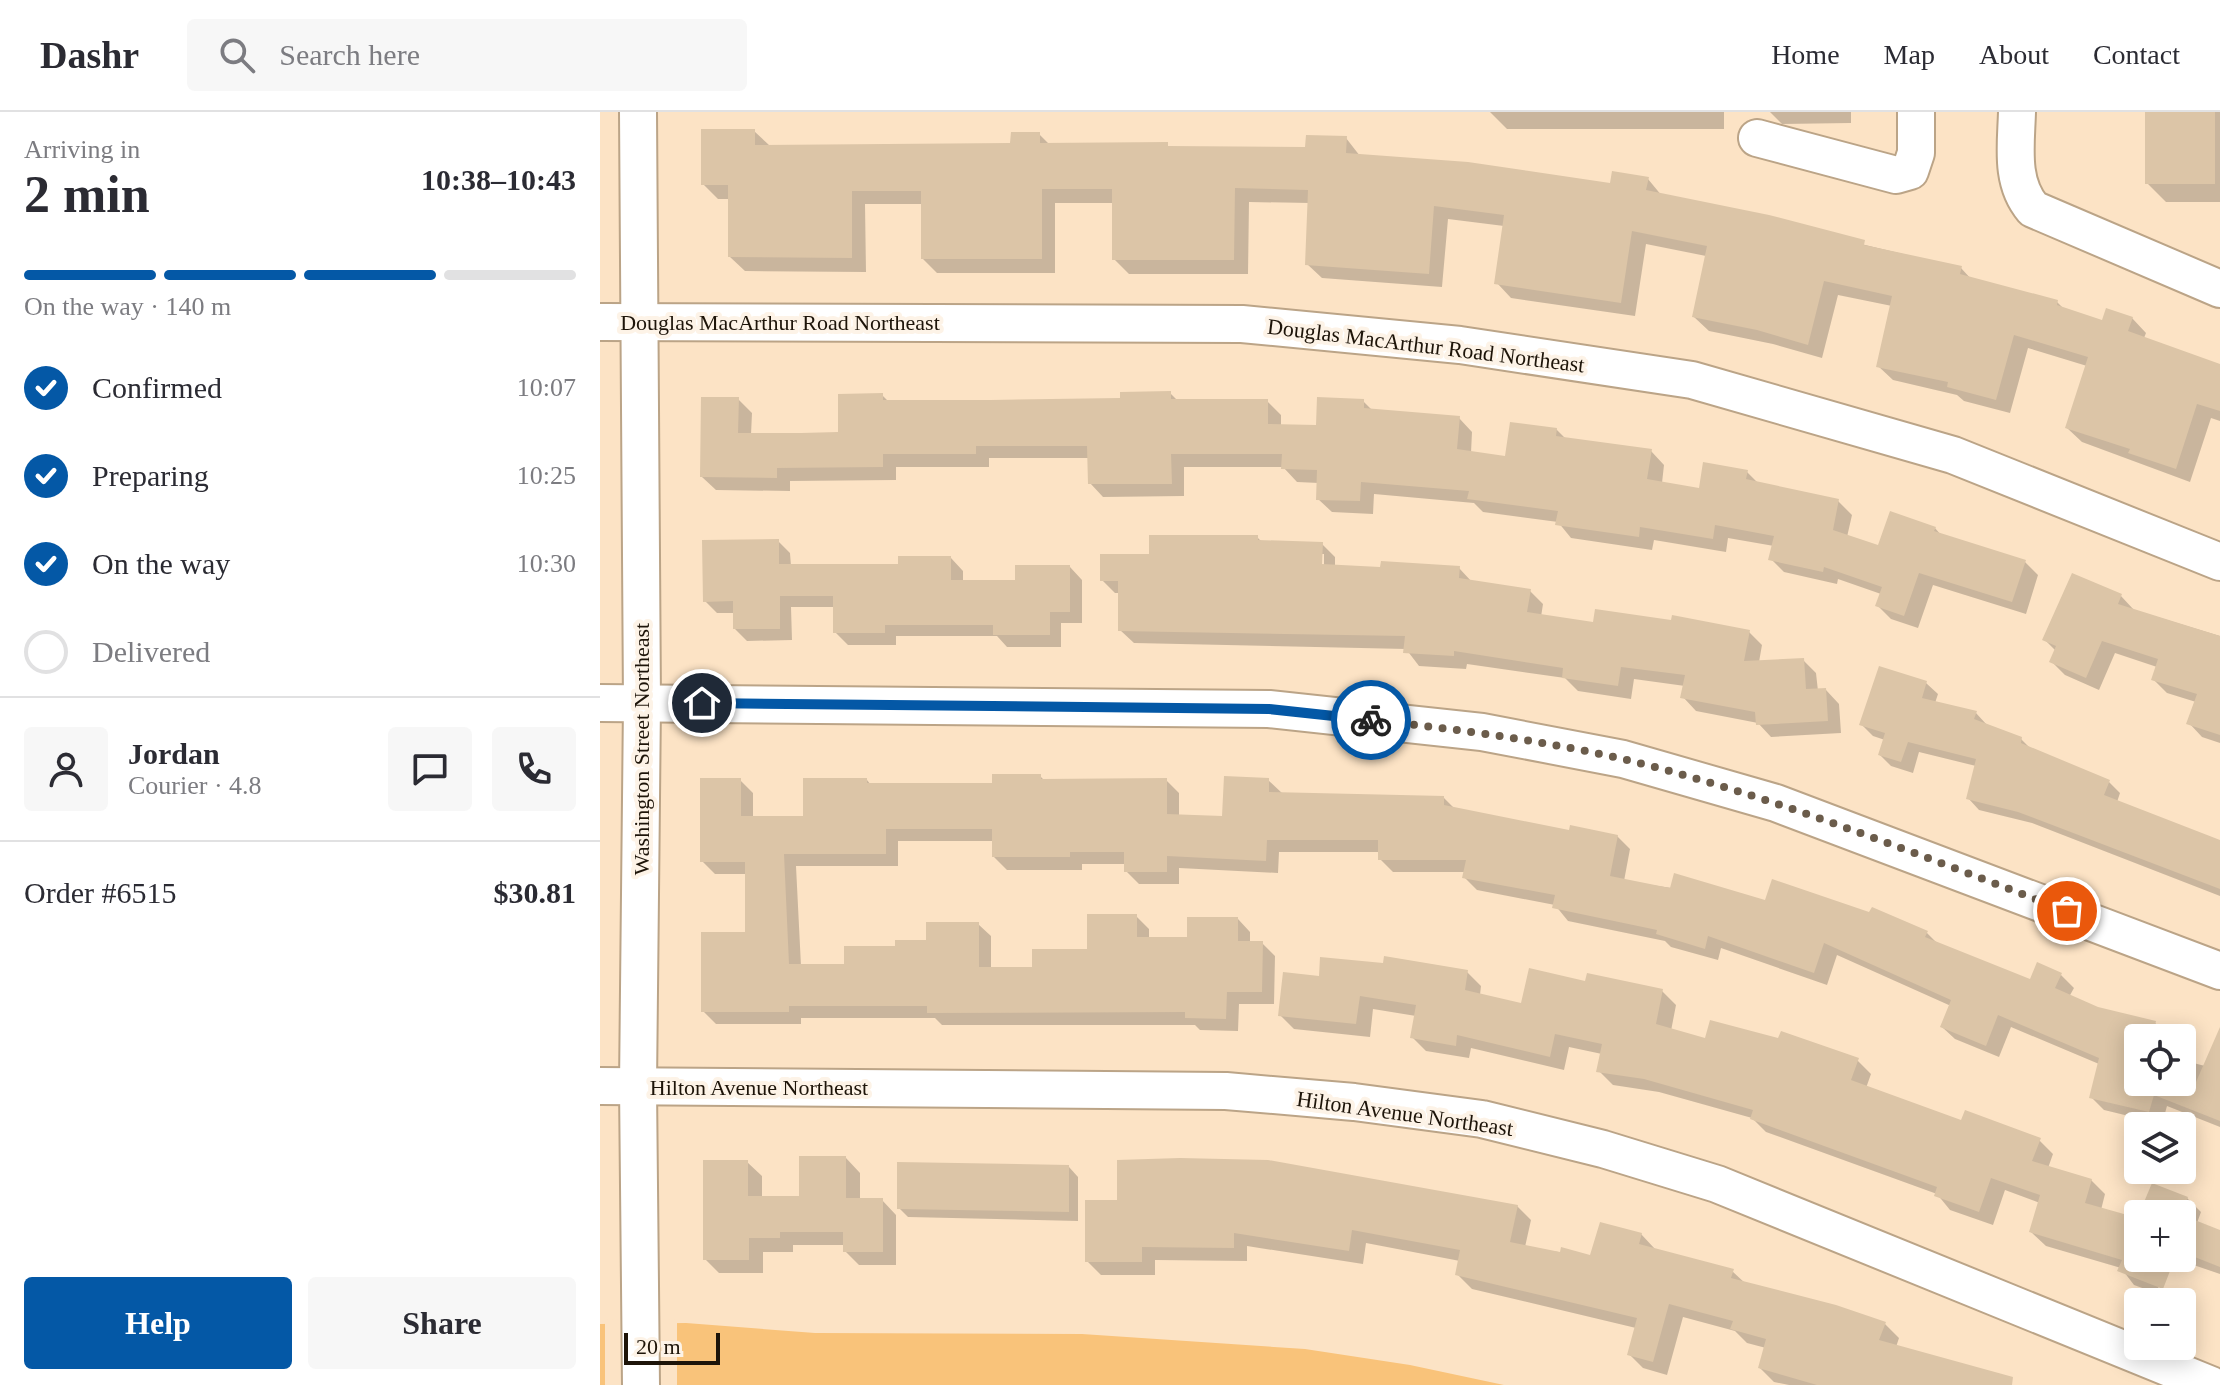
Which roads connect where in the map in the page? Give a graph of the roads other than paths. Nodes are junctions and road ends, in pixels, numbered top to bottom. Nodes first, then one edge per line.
1 (638, 112) edge
2 (1916, 112) edge
3 (2017, 112) edge
4 (1757, 138) dead end
5 (2220, 289) edge
6 (600, 322) edge
7 (640, 322) junction
8 (2220, 562) edge
9 (600, 703) edge
10 (642, 703) junction
11 (2220, 971) edge
12 (600, 1086) edge
13 (638, 1086) junction
14 (641, 1385) edge
15 (2211, 1385) edge

1 - 7 street, Washington Street Northeast
2 - 4 street
3 - 5 street
6 - 7 street, Douglas MacArthur Road Northeast
7 - 8 street, Douglas MacArthur Road Northeast
7 - 10 street, Washington Street Northeast
9 - 10 street
10 - 11 street
10 - 13 street, Washington Street Northeast
12 - 13 street, Hilton Avenue Northeast
13 - 14 street, Washington Street Northeast
13 - 15 street, Hilton Avenue Northeast

